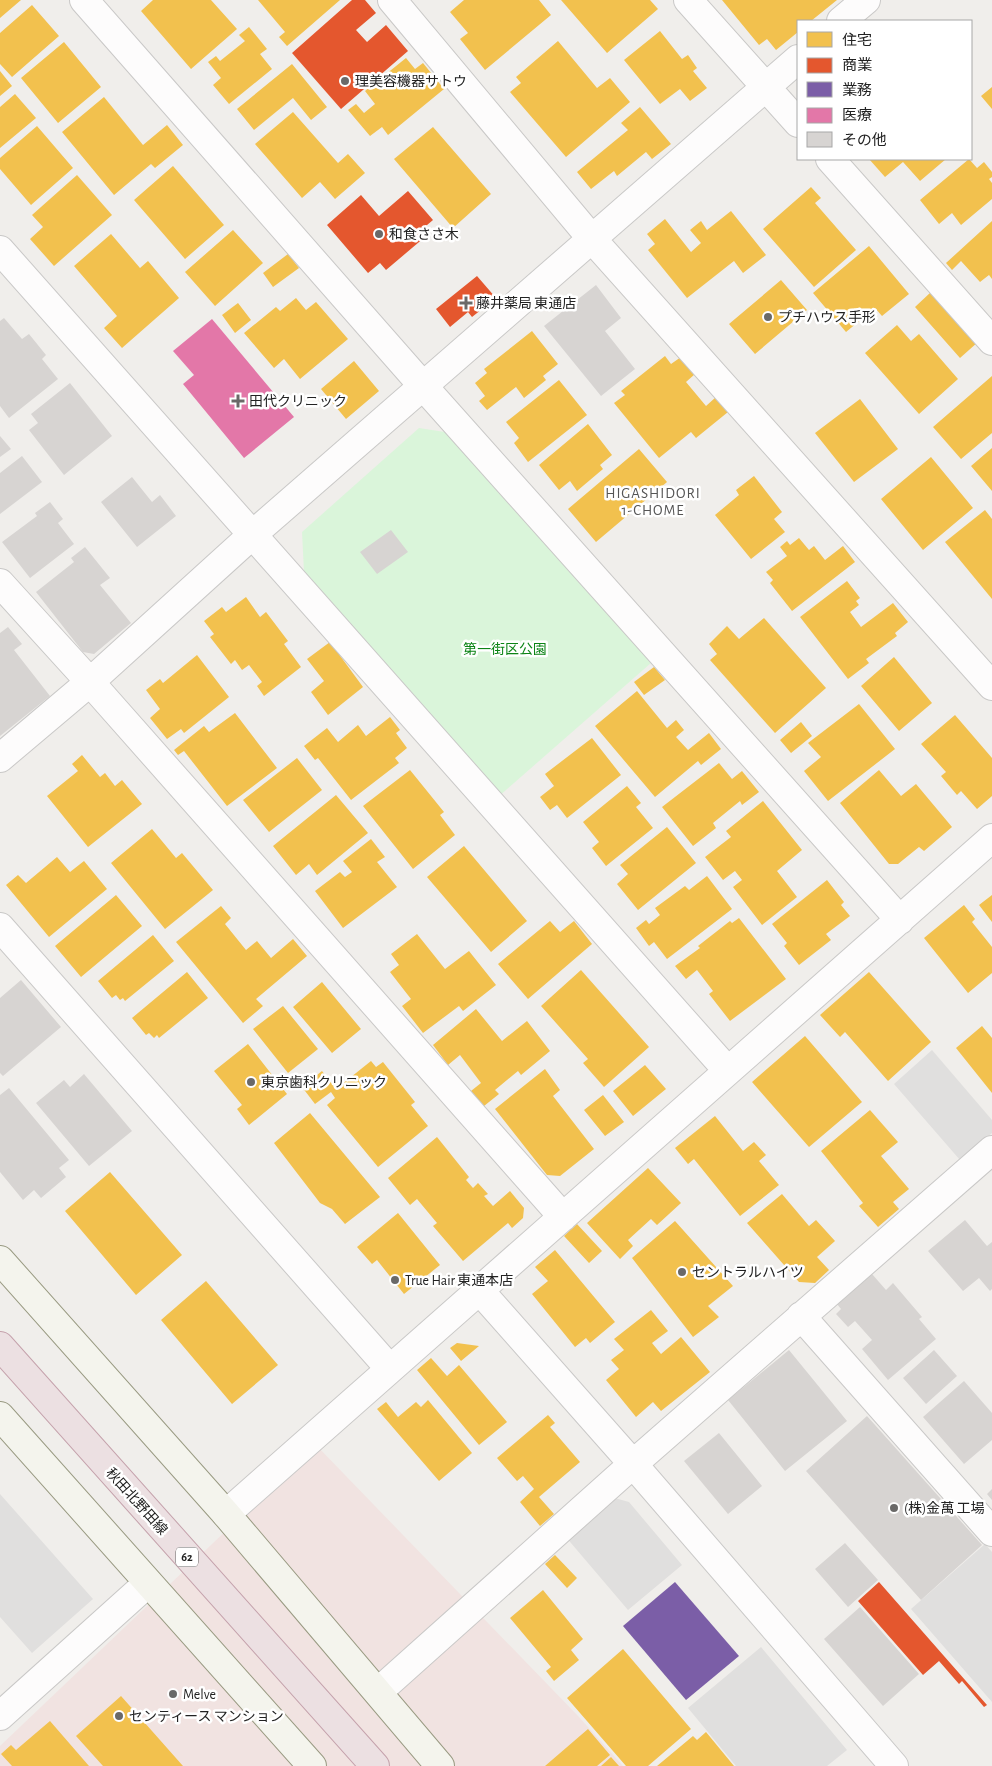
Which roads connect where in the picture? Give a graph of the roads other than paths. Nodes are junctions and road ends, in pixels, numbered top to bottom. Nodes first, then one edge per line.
1 (84, 0) edge
2 (392, 0) edge
3 (688, 0) edge
4 (866, 0) edge
5 (842, 20) edge
6 (797, 60) edge
7 (766, 87) junction
8 (797, 122) edge
9 (831, 160) edge
10 (592, 239) junction
11 (0, 250) edge
12 (992, 341) edge
13 (423, 386) junction
14 (252, 535) junction
15 (0, 583) edge
16 (90, 682) junction
17 (992, 686) edge
18 (0, 758) edge
19 (992, 838) edge
20 (900, 920) junction
21 (0, 927) edge
22 (728, 1071) junction
23 (992, 1150) edge
24 (563, 1218) junction
25 (0, 1260) edge
26 (480, 1291) junction
27 (801, 1316) junction
28 (0, 1346) edge
29 (390, 1369) junction
30 (0, 1416) edge
31 (633, 1464) junction
32 (226, 1514) junction
33 (992, 1532) edge
34 (148, 1583) junction
35 (378, 1692) junction
36 (0, 1716) edge
37 (312, 1766) edge
38 (375, 1766) edge
39 (440, 1766) edge
40 (894, 1766) edge

1 - 13 street
2 - 10 street
3 - 7 street
4 - 5 street
6 - 7 street
7 - 8 street
7 - 10 street
9 - 12 street
10 - 13 street
10 - 17 street
11 - 14 street
13 - 14 street
13 - 20 street
14 - 16 street
14 - 22 street
15 - 16 street
16 - 18 street
16 - 24 street
19 - 20 street
20 - 22 street
21 - 29 street
22 - 24 street
23 - 27 street
24 - 26 street
25 - 32 street
26 - 29 street
26 - 31 street
27 - 31 street
27 - 33 street
28 - 38 highway, 秋田北野田線 / 62
29 - 32 street
30 - 34 street
31 - 35 street
31 - 40 street
32 - 35 street
34 - 36 street
34 - 37 street
35 - 39 street

